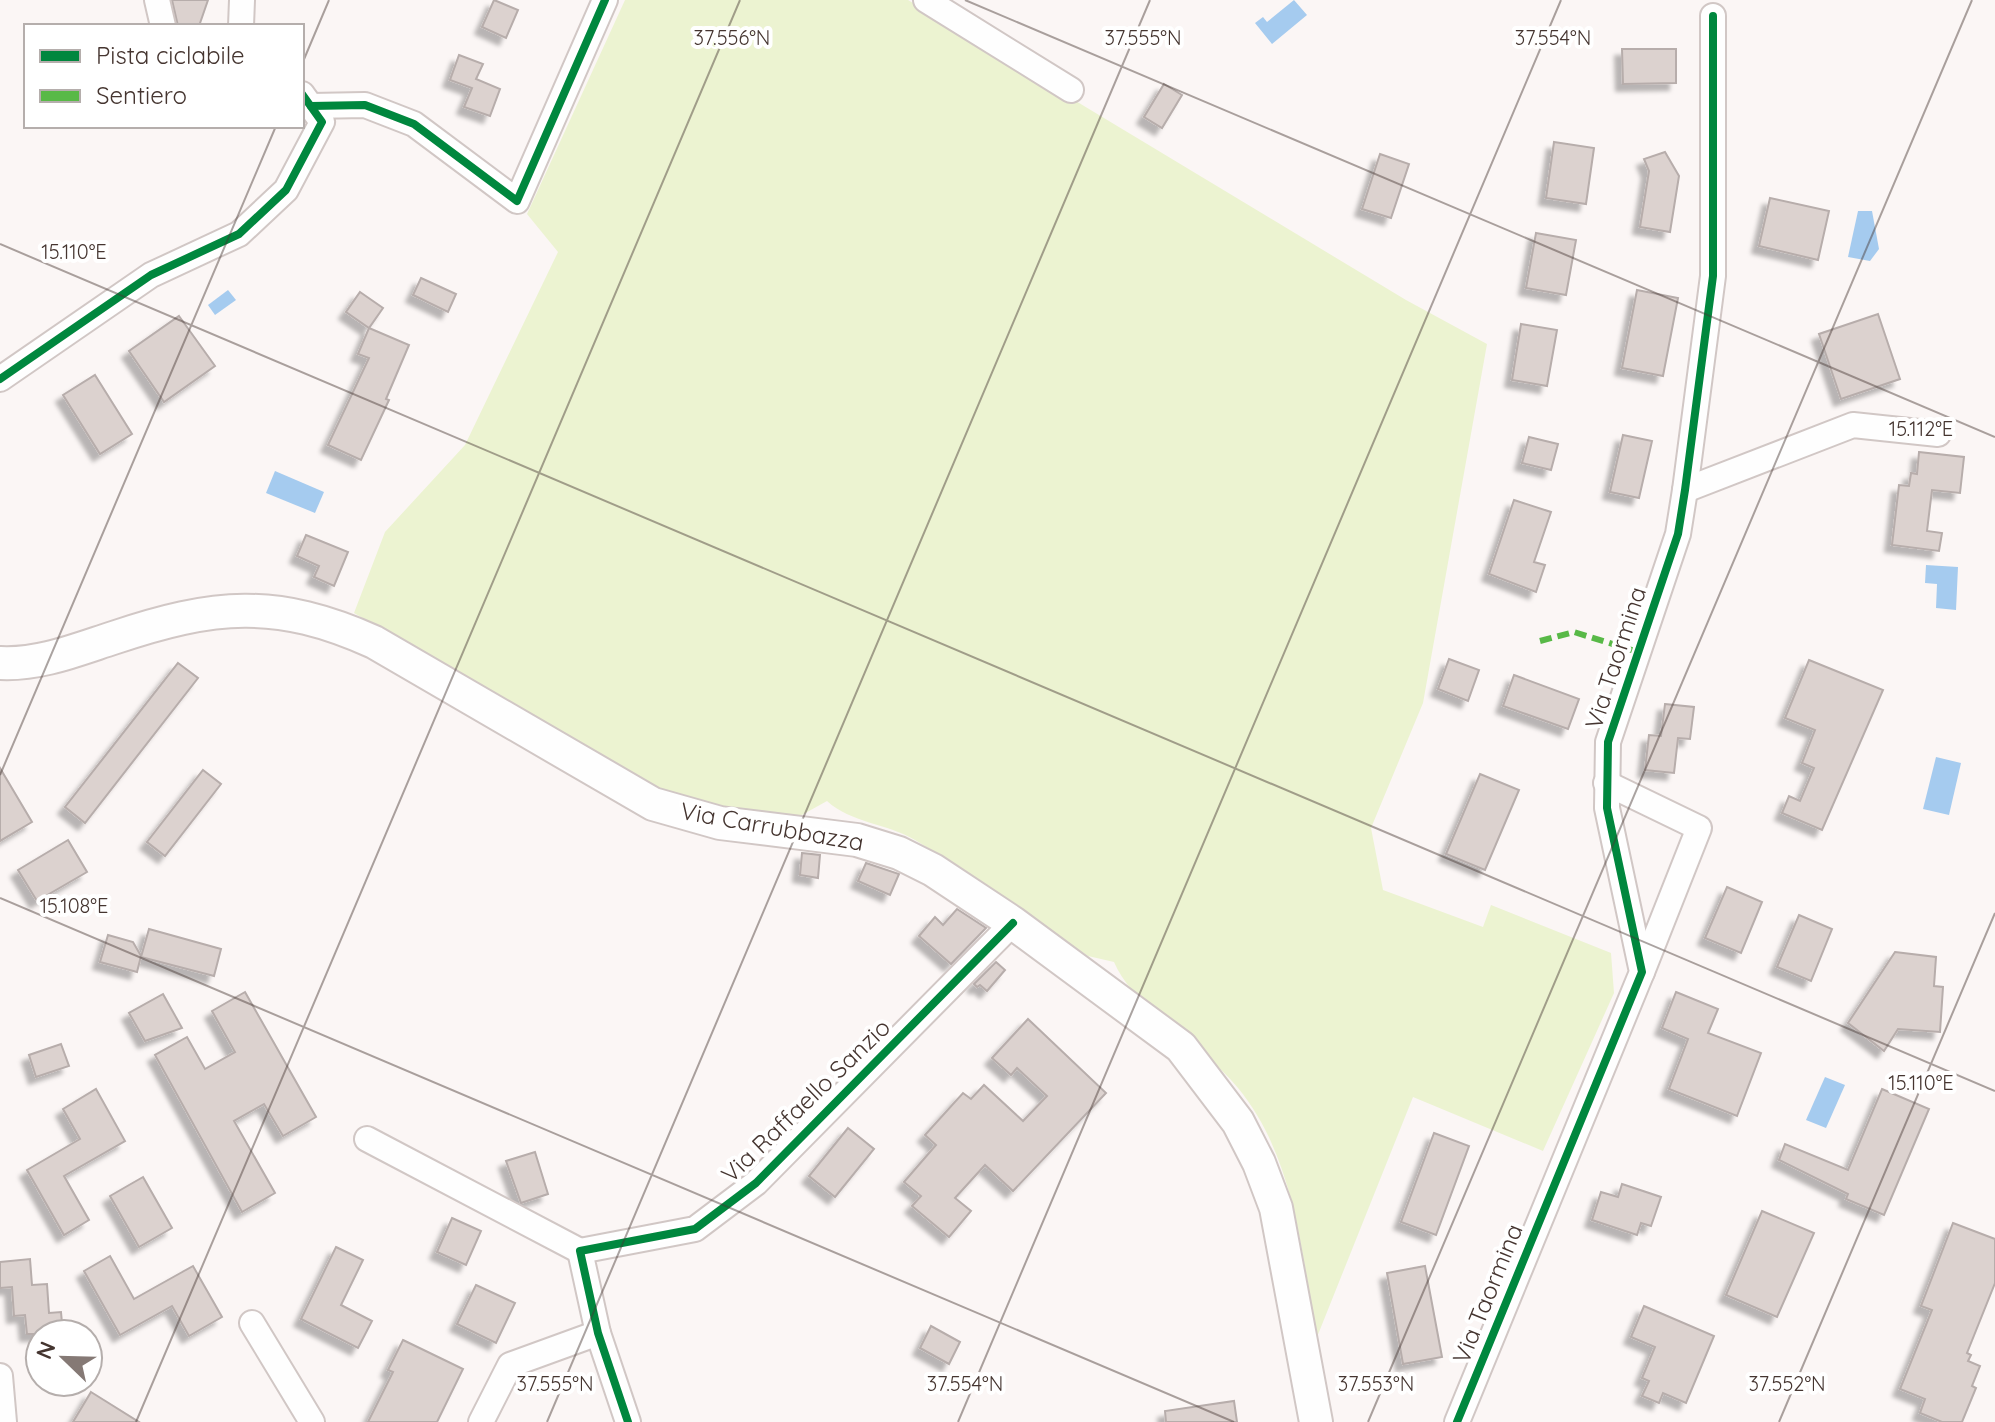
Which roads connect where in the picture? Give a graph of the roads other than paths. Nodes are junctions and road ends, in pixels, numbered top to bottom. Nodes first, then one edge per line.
1 (157, 0) edge
2 (242, 0) edge
3 (605, 0) edge
4 (926, 0) edge
5 (1713, 16) dead end
6 (163, 24) edge
7 (241, 24) edge
8 (1071, 90) dead end
9 (306, 100) edge
10 (0, 379) edge
11 (1938, 434) dead end
12 (1685, 490) junction
13 (0, 663) edge
14 (1606, 783) junction
15 (1013, 923) junction
16 (1642, 972) junction
17 (367, 1139) dead end
18 (580, 1251) junction
19 (252, 1323) dead end
20 (598, 1333) junction
21 (0, 1376) edge
22 (4, 1422) edge
23 (312, 1422) edge
24 (481, 1422) edge
25 (628, 1422) edge
26 (1316, 1422) edge
27 (1457, 1422) edge

1 - 6 street
2 - 7 street
3 - 9 street
4 - 8 street
5 - 12 street, Via Taormina
9 - 10 street
11 - 12 street
12 - 14 street, Via Taormina
13 - 15 main road, Via Carrubbazza
14 - 16 street, Via Taormina
14 - 16 street
15 - 18 street, Via Raffaello Sanzio
15 - 26 main road, Via Carrubbazza
16 - 27 street, Via Taormina
17 - 18 street
18 - 20 street
19 - 23 street
20 - 24 street
20 - 25 street
21 - 22 street

